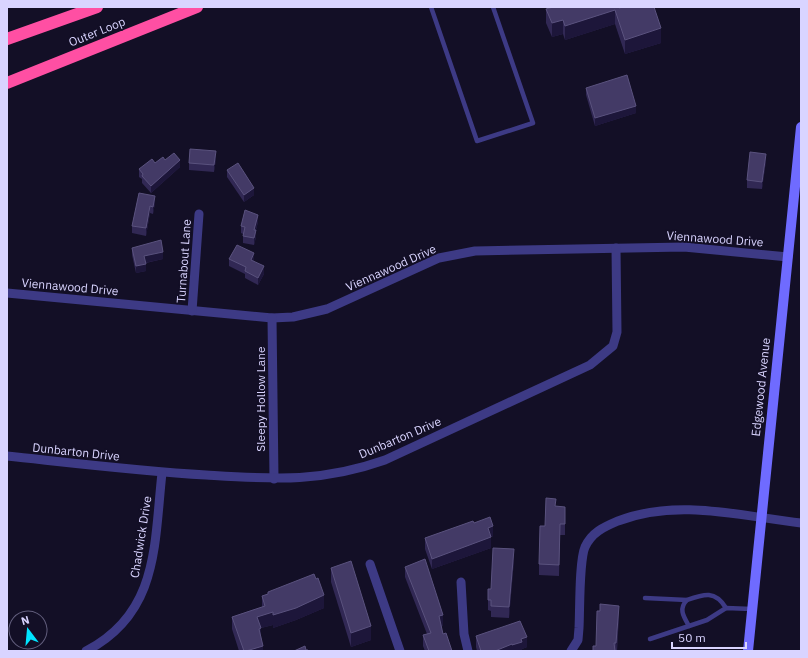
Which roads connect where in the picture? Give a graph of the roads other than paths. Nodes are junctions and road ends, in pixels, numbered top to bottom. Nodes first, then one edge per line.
1 (98, 7) edge
2 (197, 7) edge
3 (431, 7) edge
4 (493, 7) edge
5 (7, 39) edge
6 (7, 83) edge
7 (801, 127) edge
8 (199, 214) dead end
9 (616, 248) junction
10 (788, 257) junction
11 (7, 293) edge
12 (192, 311) junction
13 (272, 318) junction
14 (7, 456) edge
15 (162, 473) junction
16 (274, 479) junction
17 (760, 516) junction
18 (801, 523) edge
19 (370, 564) dead end
20 (461, 582) dead end
21 (645, 598) dead end
22 (686, 600) junction
23 (726, 608) junction
24 (752, 609) junction
25 (689, 626) junction
26 (650, 639) dead end
27 (86, 651) edge
28 (400, 651) edge
29 (468, 651) edge
30 (571, 651) edge
31 (748, 651) edge

1 - 5 highway, Outer Loop
2 - 6 highway, Outer Loop
3 - 4 lane
7 - 10 street, Edgewood Avenue
8 - 12 street, Turnabout Lane
9 - 10 street, Viennawood Drive
9 - 13 street, Viennawood Drive
9 - 16 street, Dunbarton Drive
10 - 17 street, Edgewood Avenue
11 - 12 street, Viennawood Drive
12 - 13 street, Viennawood Drive
13 - 16 street, Sleepy Hollow Lane
14 - 15 street, Dunbarton Drive
15 - 16 street, Dunbarton Drive
15 - 27 street, Chadwick Drive
17 - 18 street
17 - 24 street, Edgewood Avenue
17 - 30 street
19 - 28 street
20 - 29 street
21 - 22 lane
22 - 23 lane
22 - 25 lane
23 - 24 lane
23 - 25 lane
24 - 31 street, Edgewood Avenue
25 - 26 lane

